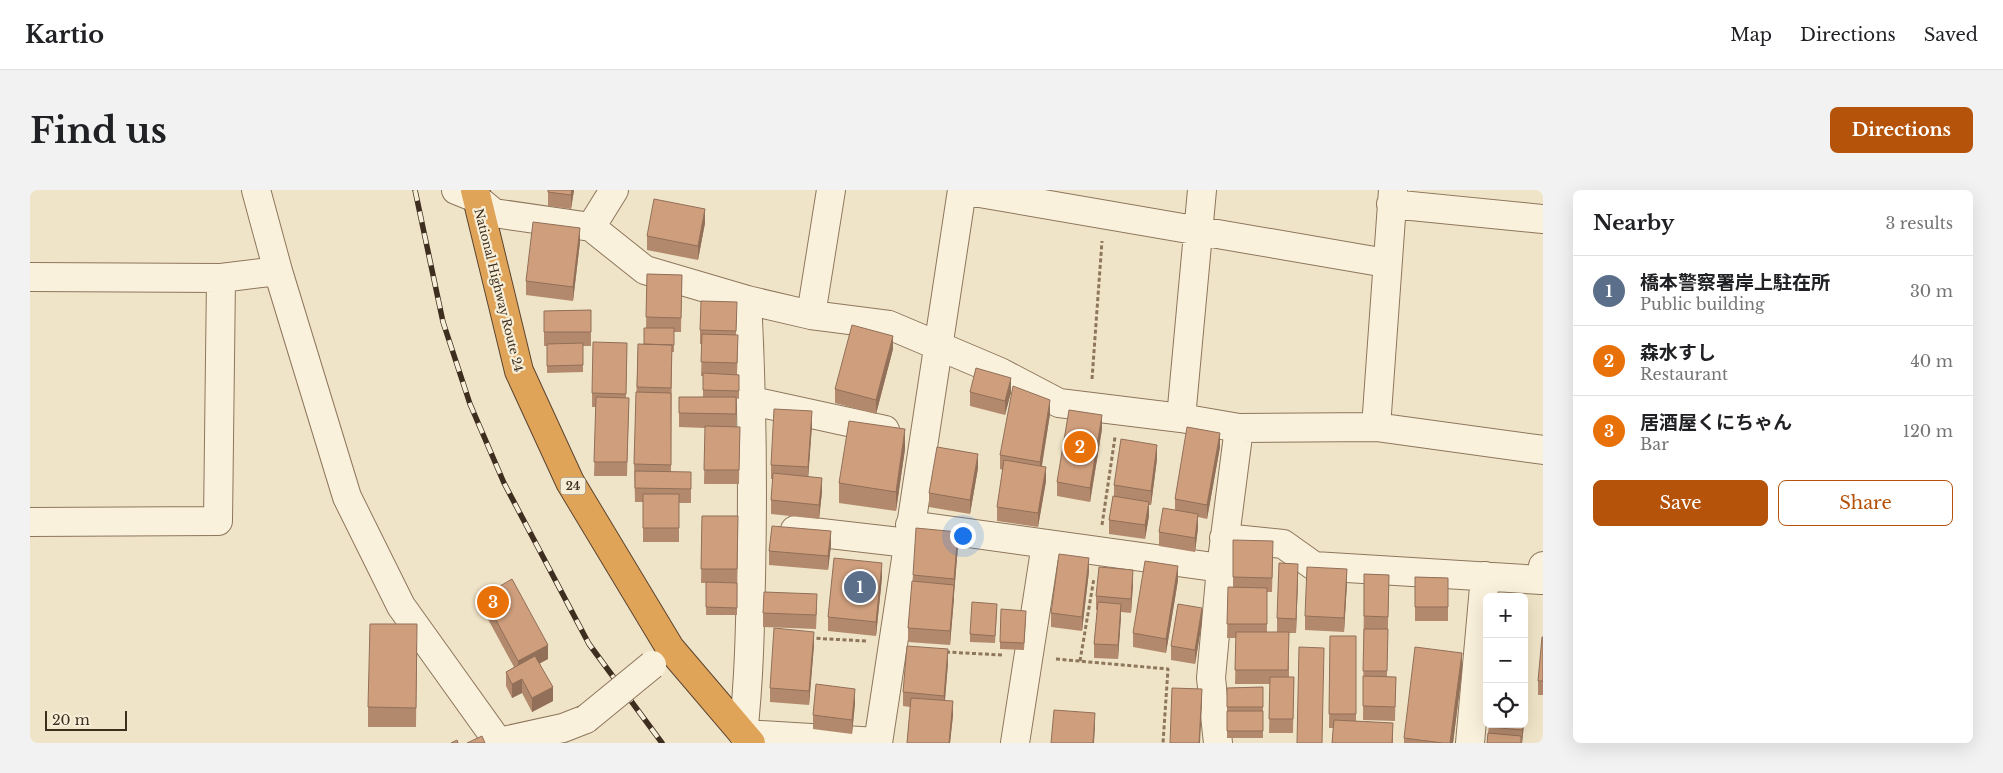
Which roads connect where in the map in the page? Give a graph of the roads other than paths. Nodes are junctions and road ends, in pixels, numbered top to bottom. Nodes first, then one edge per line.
1 (256, 190) edge
2 (614, 190) edge
3 (831, 190) edge
4 (962, 190) edge
5 (1202, 190) edge
6 (469, 193) edge
7 (1392, 197) edge
8 (1543, 219) edge
9 (591, 227) junction
10 (1199, 232) junction
11 (1386, 263) junction
12 (278, 271) junction
13 (30, 278) edge
14 (221, 278) junction
15 (748, 300) junction
16 (811, 315) junction
17 (937, 345) junction
18 (752, 401) junction
19 (1181, 418) junction
20 (1376, 427) junction
21 (1239, 428) junction
22 (923, 438) junction
23 (1543, 450) edge
24 (30, 522) edge
25 (752, 525) junction
26 (909, 534) junction
27 (1224, 538) junction
28 (1046, 544) junction
29 (1543, 566) edge
30 (1221, 568) junction
31 (1485, 576) junction
32 (661, 657) junction
33 (747, 738) edge
34 (878, 742) edge
35 (494, 743) edge
36 (499, 743) edge
37 (1015, 743) edge
38 (1218, 743) edge
39 (1470, 743) edge

1 - 12 street
2 - 9 street
3 - 16 street
4 - 10 street
4 - 17 street
5 - 10 street
6 - 9 street
6 - 32 highway, National Highway Route 24 / 24
7 - 8 street
7 - 11 street
9 - 15 street
10 - 11 street
10 - 19 street
11 - 20 street
12 - 14 street
12 - 36 street
13 - 14 street
14 - 24 street
15 - 16 street
15 - 18 street
16 - 17 street
17 - 19 street
17 - 22 street
18 - 22 street
18 - 25 street
19 - 21 street
20 - 21 street
20 - 23 street
21 - 27 street
22 - 26 street
25 - 26 street
25 - 33 street
26 - 28 street
26 - 34 street
27 - 30 street
27 - 31 street
28 - 30 street
28 - 37 street
29 - 31 street
30 - 38 street
31 - 39 street
32 - 33 highway, National Highway Route 24 / 24
32 - 36 street, bridge
33 - 34 street
35 - 36 street

